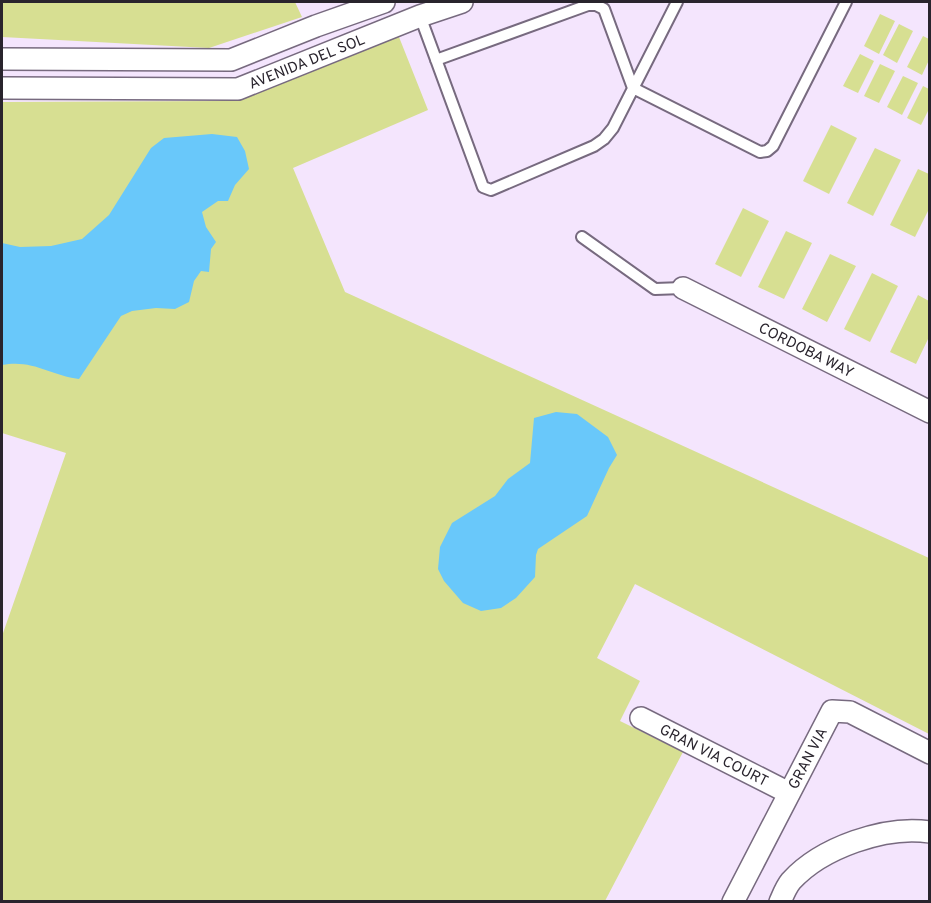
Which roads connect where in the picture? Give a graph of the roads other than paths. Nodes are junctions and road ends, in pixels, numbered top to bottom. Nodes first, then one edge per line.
1 (384, 2) edge
2 (462, 2) edge
3 (677, 2) edge
4 (846, 2) edge
5 (430, 9) edge
6 (2, 59) edge
7 (436, 60) junction
8 (2, 88) edge
9 (633, 88) junction
10 (582, 237) dead end
11 (682, 288) joint
12 (930, 412) edge
13 (641, 718) dead end
14 (930, 753) edge
15 (789, 793) junction
16 (930, 832) edge
17 (733, 902) edge
18 (780, 902) edge

1 - 6 street, AVENIDA DEL SOL
2 - 5 street, AVENIDA DEL SOL
3 - 9 lane
4 - 9 lane
5 - 7 lane
5 - 8 street, AVENIDA DEL SOL
7 - 9 lane
7 - 9 lane
10 - 11 lane
11 - 12 street, CORDOBA WAY
13 - 15 street, GRAN VIA COURT
14 - 15 street, GRAN VIA
15 - 17 street, GRAN VIA
16 - 18 street

